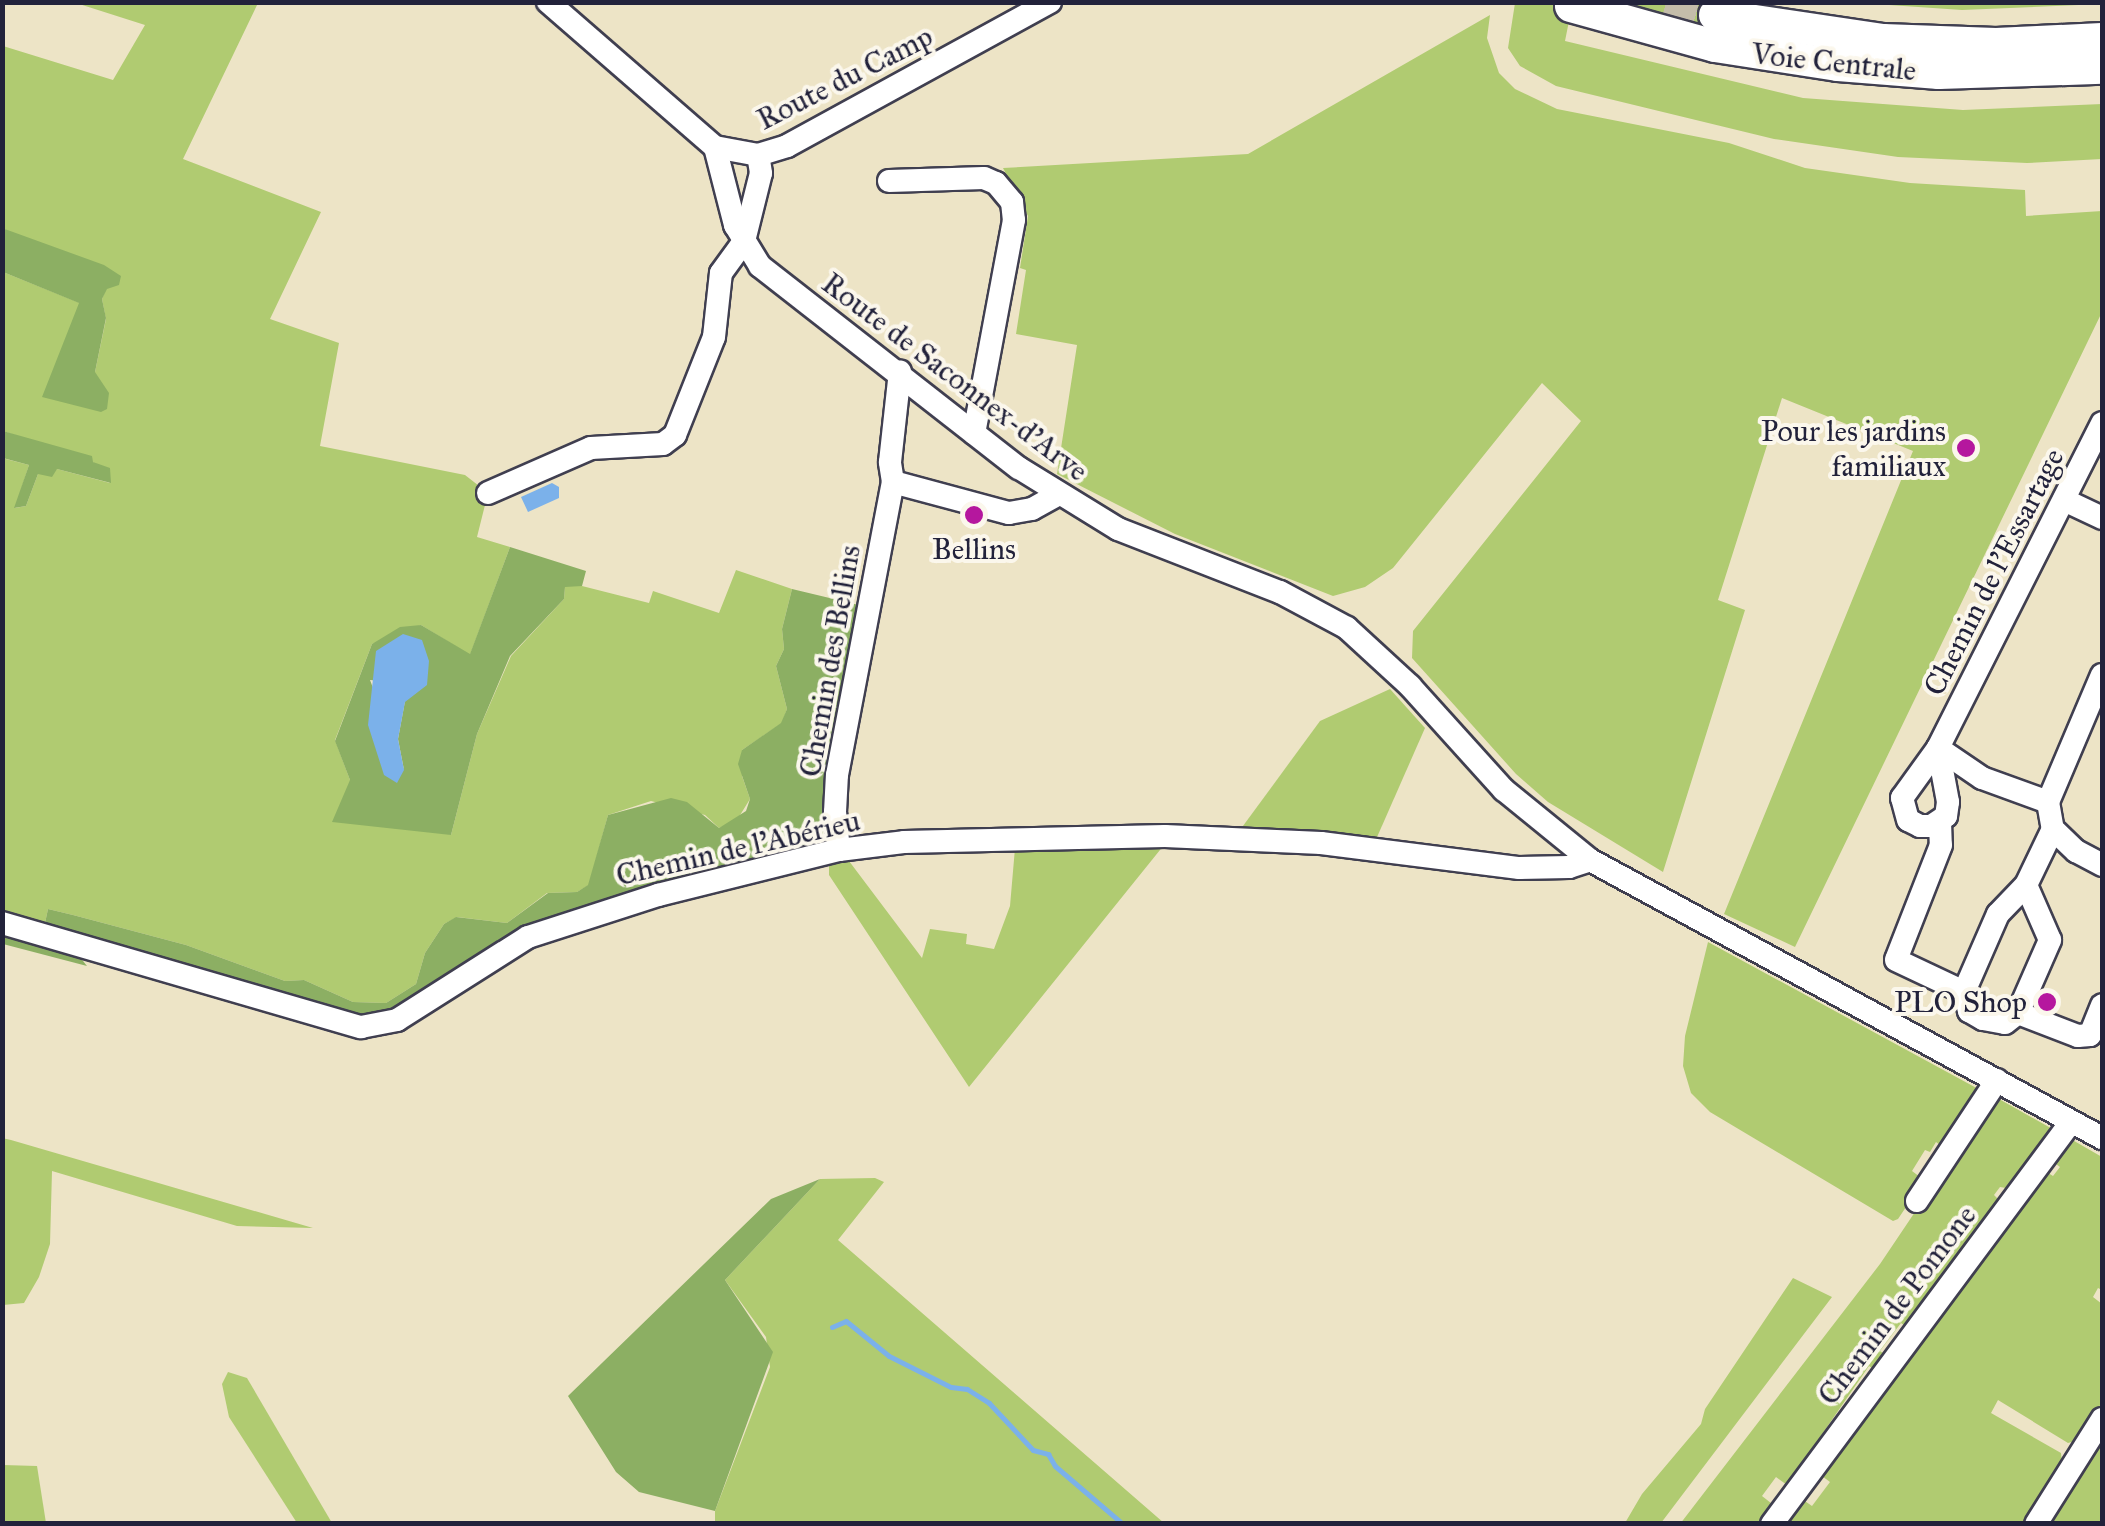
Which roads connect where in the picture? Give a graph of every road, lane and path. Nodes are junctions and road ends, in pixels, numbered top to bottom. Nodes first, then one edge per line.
1 (548, 2) edge
2 (1050, 2) edge
3 (1571, 6) dead end
4 (1715, 15) tunnel mouth
5 (2102, 28) edge
6 (2102, 39) edge
7 (1996, 44) junction
8 (1774, 56) junction
9 (2102, 68) edge
10 (2102, 82) edge
11 (715, 147) junction
12 (758, 155) junction
13 (889, 181) dead end
14 (744, 241) junction
15 (900, 372) junction
16 (2102, 422) edge
17 (974, 433) junction
18 (894, 482) junction
19 (488, 494) dead end
20 (1057, 496) junction
21 (2064, 500) junction
22 (2102, 518) edge
23 (2102, 675) edge
24 (1938, 748) junction
25 (2048, 802) junction
26 (1940, 822) junction
27 (2053, 828) junction
28 (839, 850) junction
29 (1590, 860) junction
30 (2102, 865) edge
31 (2026, 885) junction
32 (2, 923) edge
33 (1964, 992) junction
34 (2102, 1005) edge
35 (2018, 1013) junction
36 (2096, 1044) edge
37 (1998, 1080) junction
38 (2071, 1122) junction
39 (2102, 1138) edge
40 (1917, 1201) dead end
41 (2102, 1419) edge
42 (1772, 1524) edge
43 (2036, 1524) edge

1 - 11 street
2 - 12 street, Route du Camp
3 - 8 highway, Voie Centrale
4 - 7 highway, Voie Centrale
5 - 7 highway
6 - 7 highway, Voie Centrale
8 - 9 highway, Voie Centrale
8 - 10 highway
11 - 12 street, Route du Camp
11 - 14 street, Route de Saconnex-d'Arve
12 - 14 street
13 - 17 street
14 - 15 street, Route de Saconnex-d'Arve
14 - 19 street
15 - 17 street, Route de Saconnex-d'Arve
15 - 18 street, Chemin des Bellins
16 - 21 street, Chemin de l'Essartage
17 - 20 street, Route de Saconnex-d'Arve
18 - 20 street
18 - 28 street, Chemin des Bellins
20 - 29 street, Route de Saconnex-d'Arve
21 - 22 street
21 - 24 street, Chemin de l'Essartage
23 - 25 street
24 - 25 street
24 - 26 street
24 - 26 street, Chemin de l'Essartage
25 - 27 street
26 - 33 street
27 - 30 street
27 - 31 street
28 - 29 street, Chemin de l'Abérieu
28 - 32 street, Chemin de l'Abérieu
29 - 37 street, Route de Saconnex-d'Arve
31 - 33 street
31 - 35 street
33 - 35 street
34 - 36 street
35 - 36 street
37 - 38 street, Route de Saconnex-d'Arve
37 - 40 street
38 - 39 street, Route de Saconnex-d'Arve
38 - 42 street, Chemin de Pomone
41 - 43 street

